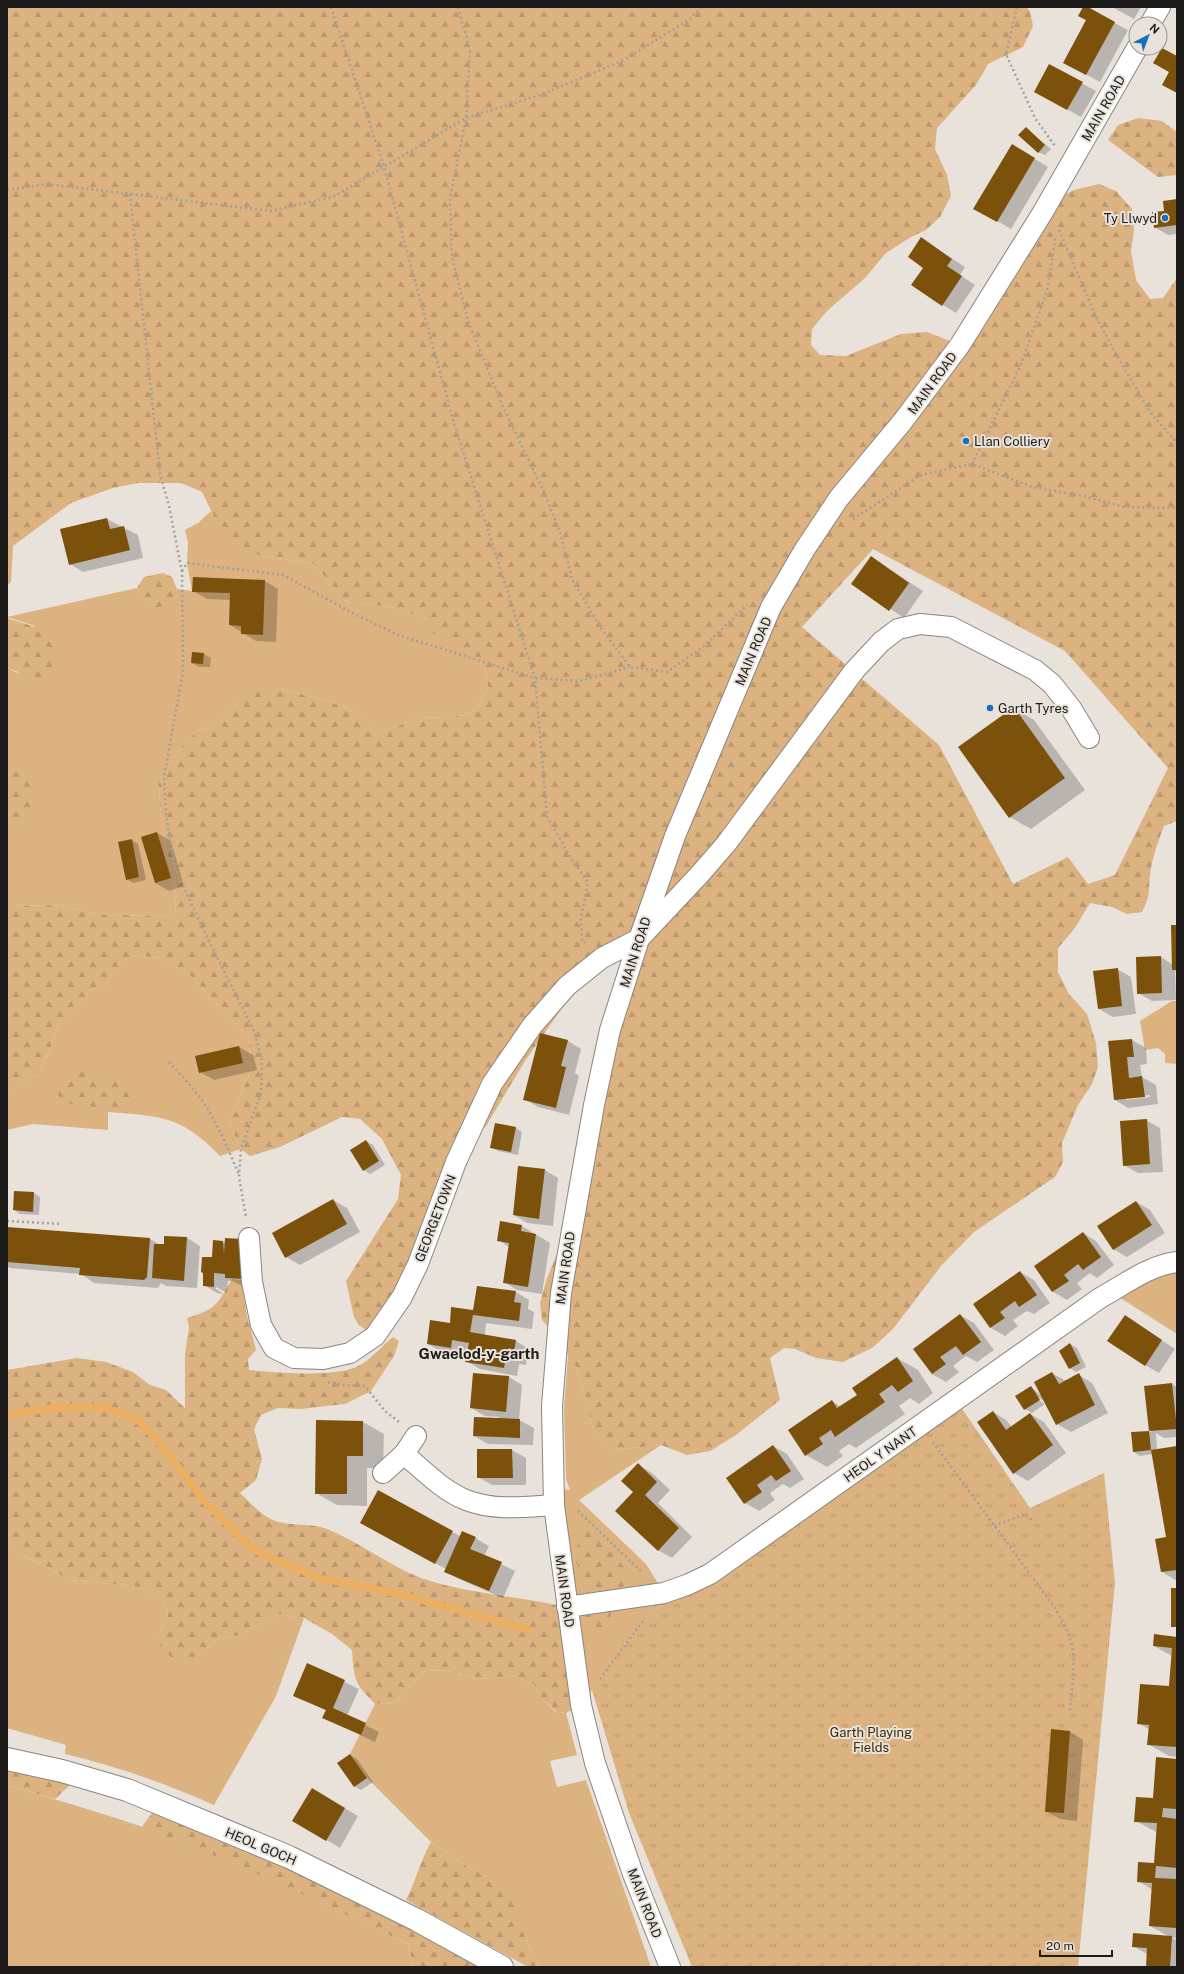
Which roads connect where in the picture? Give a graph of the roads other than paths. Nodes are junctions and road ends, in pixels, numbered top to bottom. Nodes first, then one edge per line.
1 (1160, 7) edge
2 (1155, 16) edge
3 (1132, 56) edge
4 (1089, 738) dead end
5 (639, 939) junction
6 (249, 1238) road end
7 (1177, 1262) edge
8 (416, 1436) road end
9 (404, 1454) junction
10 (384, 1473) dead end
11 (554, 1505) junction
12 (567, 1607) junction
13 (7, 1759) edge
14 (502, 1967) edge
15 (670, 1967) edge

1 - 2 street
3 - 5 street, MAIN ROAD
4 - 5 street
5 - 6 street, GEORGETOWN
5 - 11 street, MAIN ROAD
7 - 12 street, HEOL Y NANT
8 - 9 street
9 - 10 street
9 - 11 street
11 - 12 street, MAIN ROAD
12 - 15 street, MAIN ROAD
13 - 14 street, HEOL GOCH

